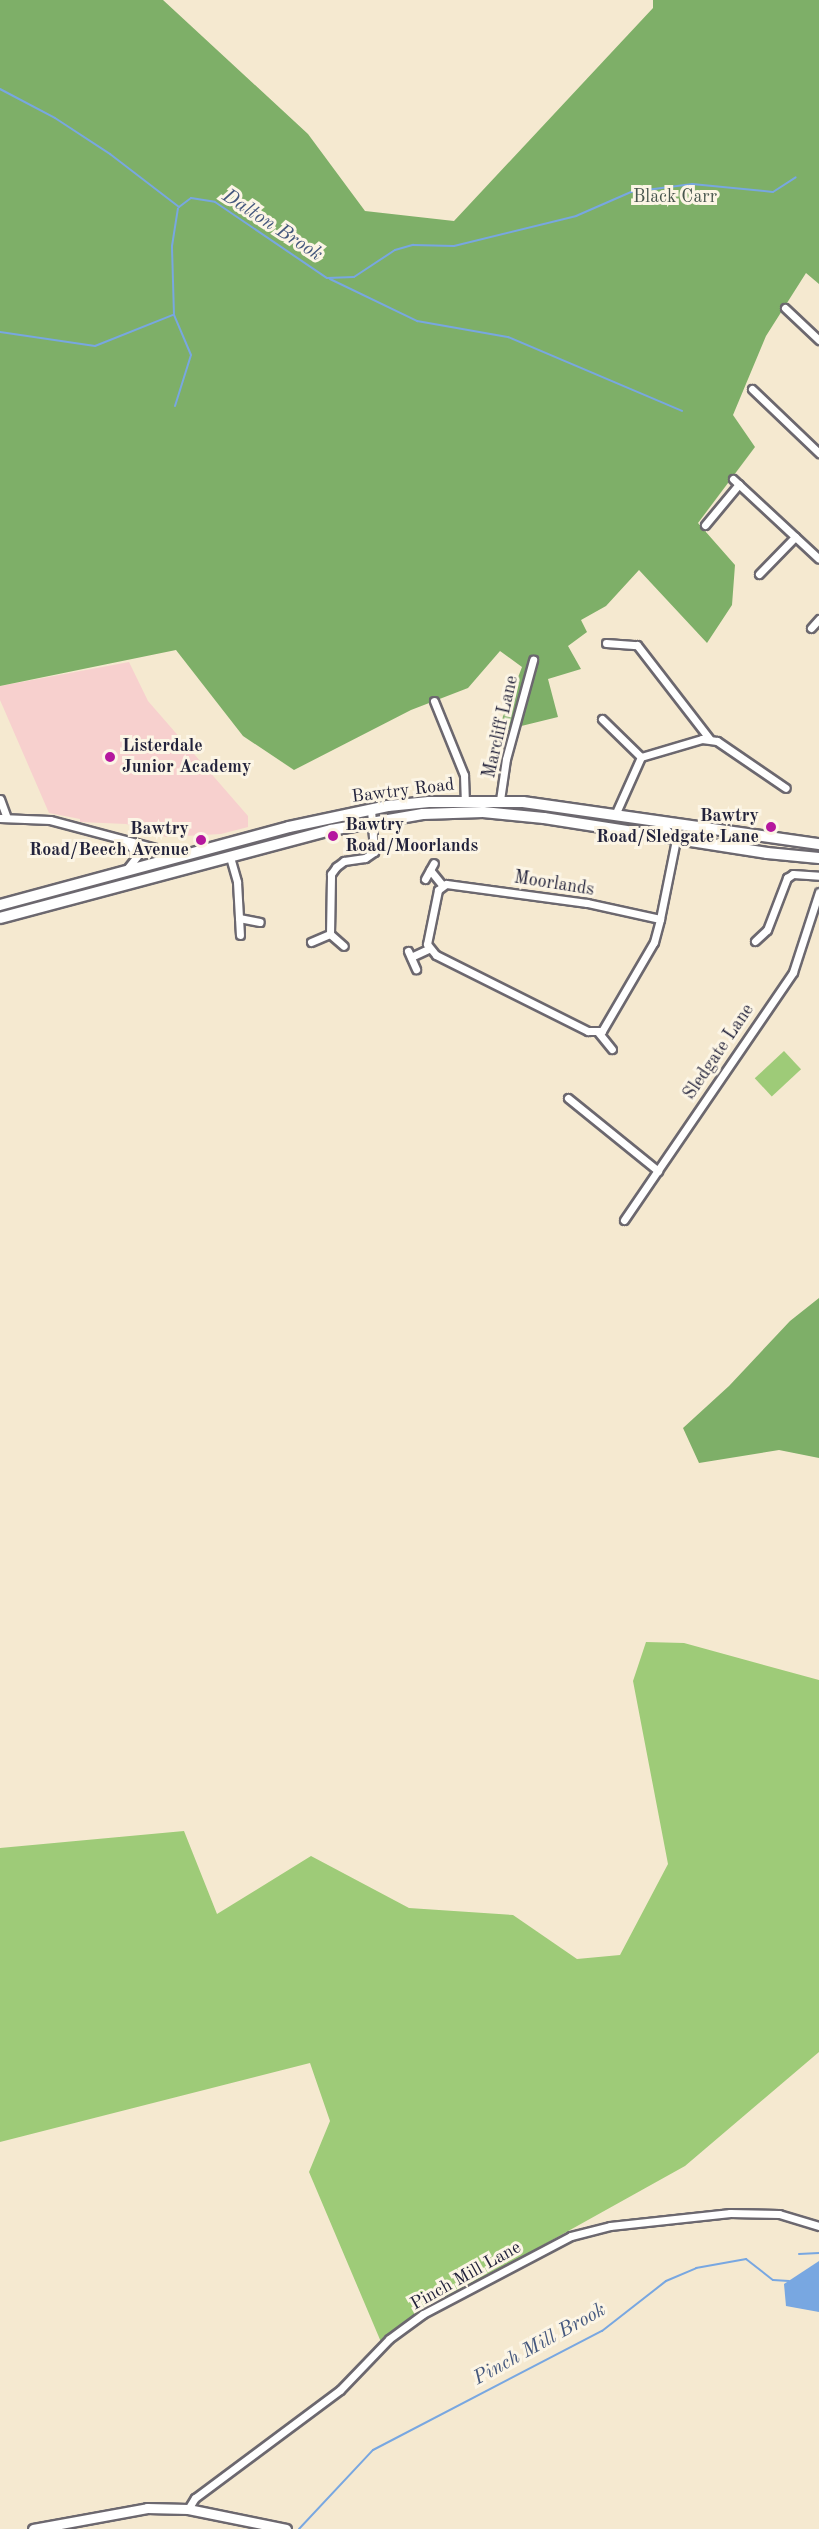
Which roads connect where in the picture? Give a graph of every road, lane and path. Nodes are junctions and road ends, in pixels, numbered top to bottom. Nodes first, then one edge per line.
1 (785, 308) dead end
2 (819, 340) edge
3 (752, 389) dead end
4 (819, 453) edge
5 (733, 478) dead end
6 (739, 484) junction
7 (705, 525) dead end
8 (795, 537) junction
9 (819, 559) edge
10 (759, 574) dead end
11 (819, 619) edge
12 (811, 628) dead end
13 (606, 643) dead end
14 (532, 660) dead end
15 (434, 701) dead end
16 (602, 719) dead end
17 (709, 738) junction
18 (641, 757) junction
19 (786, 788) dead end
20 (0, 799) edge
21 (465, 800) junction
22 (500, 800) junction
23 (370, 809) junction
24 (615, 815) junction
25 (4, 818) edge
26 (373, 821) junction
27 (655, 822) junction
28 (700, 829) junction
29 (123, 839) junction
30 (676, 840) junction
31 (819, 844) edge
32 (730, 848) junction
33 (185, 855) junction
34 (230, 857) junction
35 (819, 858) edge
36 (819, 863) edge
37 (121, 873) junction
38 (819, 876) edge
39 (425, 879) dead end
40 (442, 885) junction
41 (819, 896) edge
42 (0, 905) edge
43 (0, 918) edge
44 (239, 918) junction
45 (660, 919) junction
46 (260, 922) dead end
47 (330, 934) junction
48 (240, 936) dead end
49 (755, 941) dead end
50 (311, 942) dead end
51 (344, 946) dead end
52 (428, 949) junction
53 (416, 969) dead end
54 (597, 1032) junction
55 (612, 1049) dead end
56 (568, 1098) dead end
57 (658, 1171) junction
58 (624, 1220) dead end
59 (819, 2226) edge
60 (188, 2509) junction
61 (33, 2529) edge
62 (286, 2529) edge

1 - 2 street
3 - 4 street
5 - 6 street
6 - 7 street
6 - 8 street
8 - 9 street
8 - 10 street
11 - 12 street
13 - 17 street
14 - 22 street, Marcliff Lane
15 - 21 street
16 - 18 street
17 - 18 street
17 - 19 street
18 - 24 street
20 - 25 street
21 - 22 main road, Bawtry Road
21 - 23 main road, Bawtry Road
22 - 24 main road, Bawtry Road
23 - 26 street
23 - 33 main road, Bawtry Road
24 - 27 main road, Bawtry Road
25 - 29 street
26 - 30 main road, Bawtry Road
26 - 34 main road, Bawtry Road
26 - 47 street
27 - 28 main road, Bawtry Road
27 - 30 street
28 - 31 main road, Bawtry Road
28 - 32 main road
29 - 33 street
29 - 37 street
30 - 32 main road, Bawtry Road
30 - 45 street
32 - 35 main road, Bawtry Road
33 - 37 main road, Bawtry Road
34 - 43 main road, Bawtry Road
34 - 44 street
35 - 36 street, Bawtry Road
37 - 42 main road, Bawtry Road
38 - 49 street
39 - 40 street
40 - 45 street, Moorlands
40 - 52 street
41 - 57 street, Sledgate Lane
44 - 46 street
44 - 48 street
45 - 54 street
47 - 50 street
47 - 51 street
52 - 53 street
52 - 54 street
54 - 55 street
56 - 57 street
57 - 58 street, Sledgate Lane
59 - 60 street, Pinch Mill Lane
60 - 61 main road
60 - 62 main road

